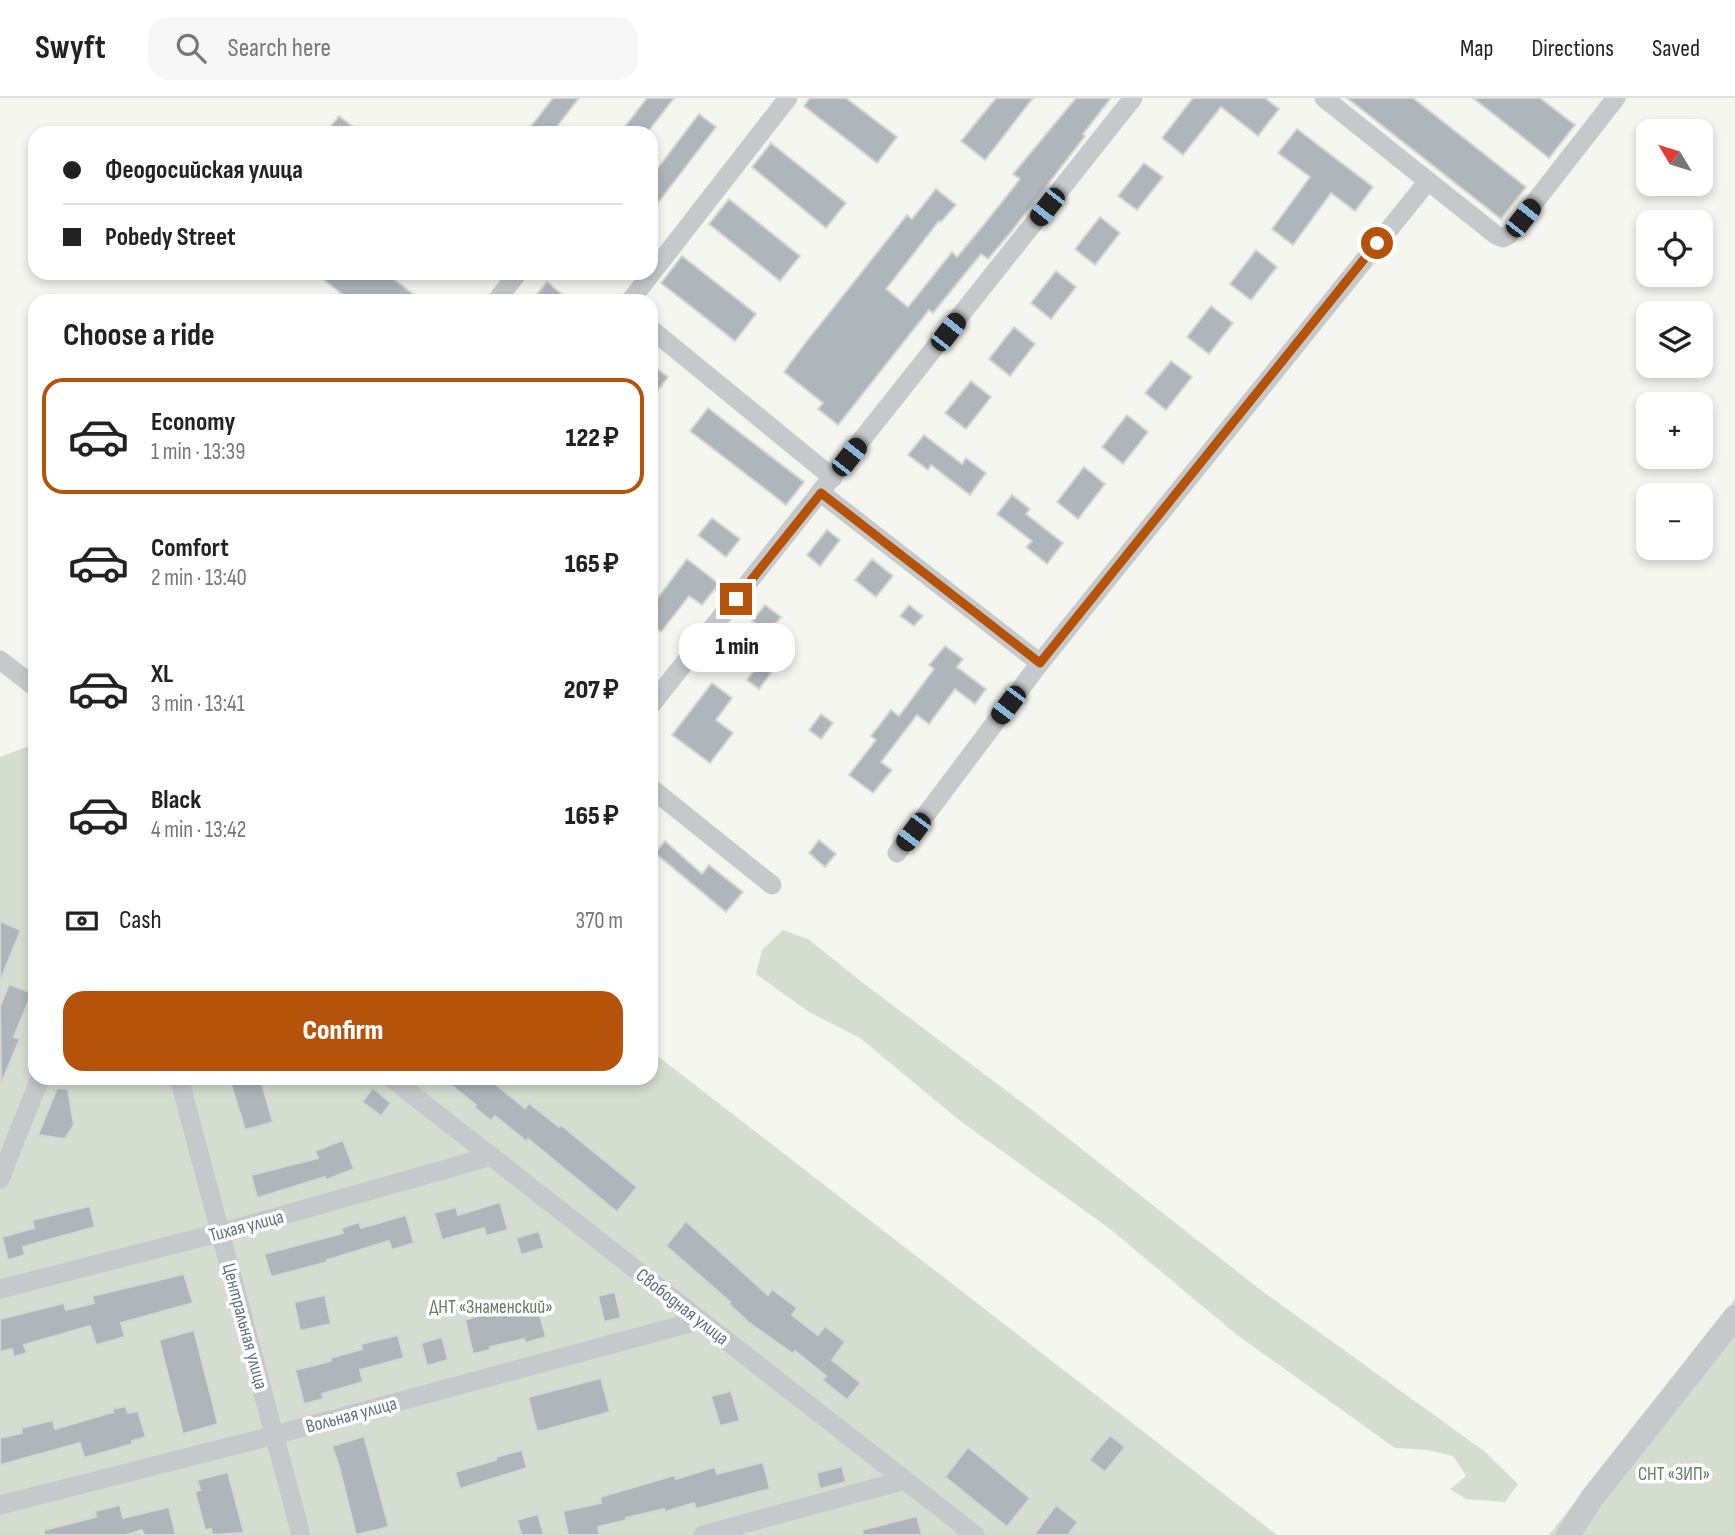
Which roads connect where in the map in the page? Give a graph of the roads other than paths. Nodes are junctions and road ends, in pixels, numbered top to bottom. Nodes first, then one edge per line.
1 (788, 98) edge
2 (1133, 98) edge
3 (1324, 98) edge
4 (1616, 98) edge
5 (1428, 181) junction
6 (658, 265) edge
7 (512, 280) edge
8 (646, 280) edge
9 (502, 294) edge
10 (635, 294) edge
11 (658, 335) edge
12 (827, 485) junction
13 (0, 660) edge
14 (1040, 663) junction
15 (28, 682) edge
16 (658, 696) edge
17 (658, 794) edge
18 (897, 853) dead end
19 (772, 886) dead end
20 (37, 1085) edge
21 (180, 1085) edge
22 (400, 1085) edge
23 (492, 1156) junction
24 (0, 1179) edge
25 (221, 1232) junction
26 (0, 1289) edge
27 (1735, 1317) edge
28 (701, 1320) junction
29 (275, 1435) junction
30 (905, 1480) junction
31 (0, 1505) edge
32 (301, 1535) edge
33 (704, 1535) edge
34 (975, 1535) edge
35 (1568, 1535) edge

1 - 6 street
2 - 12 street
3 - 5 street
4 - 5 street
5 - 14 street
7 - 9 street
8 - 10 street
11 - 12 street
12 - 14 street
12 - 16 street
13 - 15 street
14 - 18 street
17 - 19 street
20 - 24 street
21 - 25 street, Центральная улица
22 - 23 street, Свободная улица
23 - 25 street, Тихая улица
23 - 28 street, Свободная улица
25 - 26 street, Тихая улица
25 - 29 street, Центральная улица
27 - 35 street
28 - 29 street, Вольная улица
28 - 30 street, Свободная улица
29 - 31 street, Вольная улица
29 - 32 street, Центральная улица
30 - 33 street
30 - 34 street, Свободная улица

